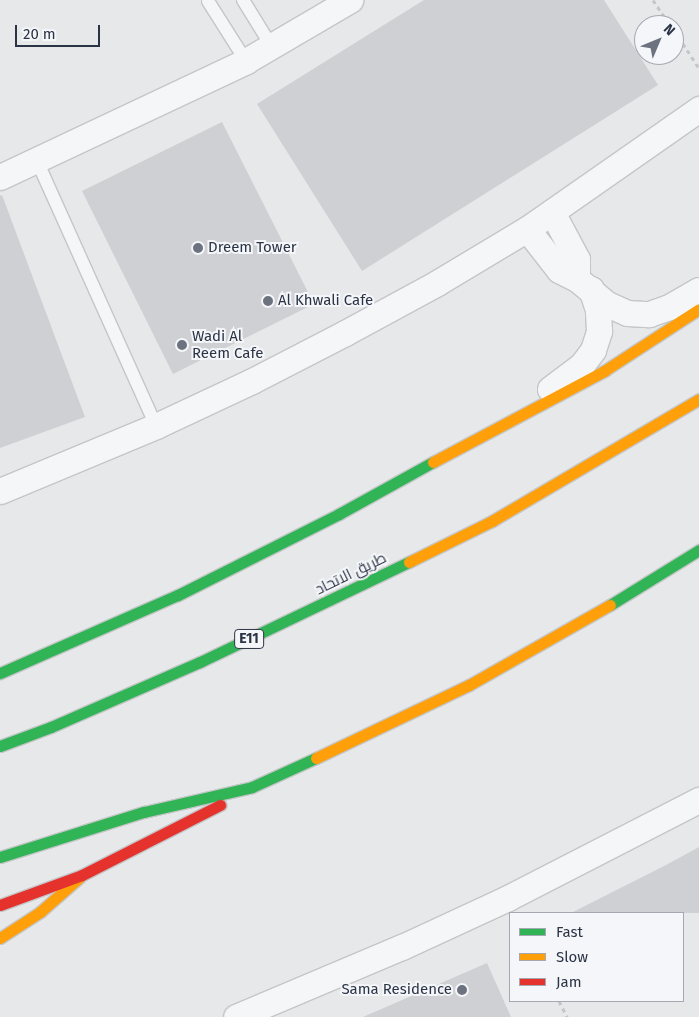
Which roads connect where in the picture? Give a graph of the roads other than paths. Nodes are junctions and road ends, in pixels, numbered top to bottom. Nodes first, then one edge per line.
1 (243, 0) edge
2 (350, 0) edge
3 (208, 1) edge
4 (272, 47) junction
5 (246, 62) junction
6 (699, 109) edge
7 (36, 162) junction
8 (0, 177) edge
9 (552, 212) junction
10 (527, 228) junction
11 (584, 284) junction
12 (699, 290) edge
13 (699, 309) edge
14 (699, 399) edge
15 (503, 423) junction
16 (156, 426) junction
17 (0, 491) edge
18 (699, 550) edge
19 (0, 673) edge
20 (0, 746) edge
21 (252, 787) junction
22 (699, 800) edge
23 (0, 858) edge
24 (82, 875) junction
25 (0, 906) edge
26 (0, 938) edge
27 (236, 1017) edge

1 - 4 lane
2 - 4 street
3 - 5 lane
4 - 5 street
5 - 7 street
6 - 9 street
7 - 8 street
7 - 16 lane
9 - 10 street
9 - 11 street
10 - 11 street
10 - 16 street
11 - 12 street
11 - 15 street
13 - 15 main road
14 - 20 main road, طريق الاتحاد / E11
15 - 19 main road
16 - 17 street
18 - 21 main road
21 - 23 main road
21 - 24 main road
22 - 27 street
24 - 25 main road
24 - 26 main road

